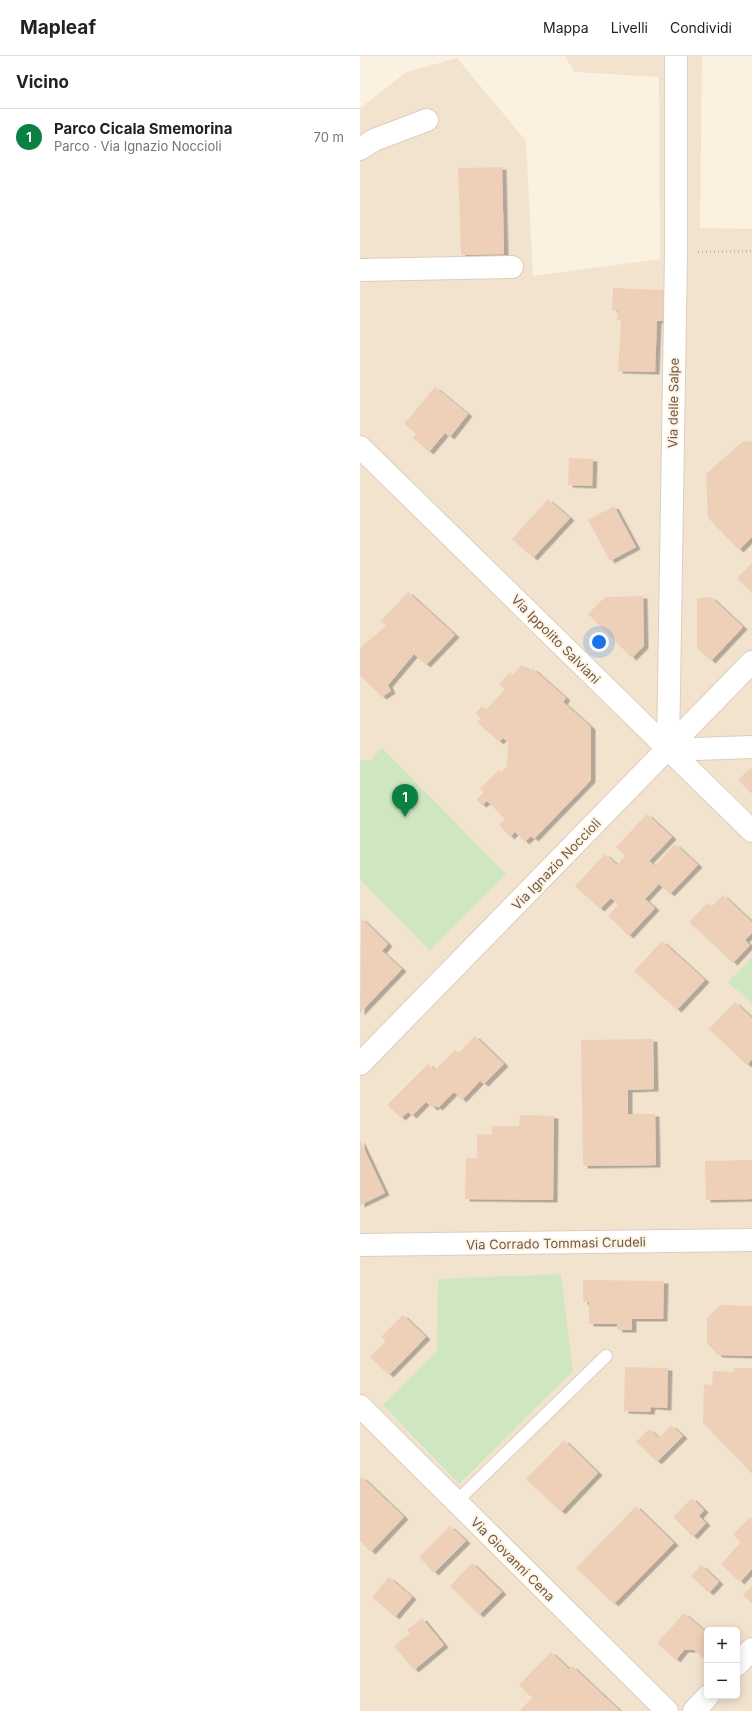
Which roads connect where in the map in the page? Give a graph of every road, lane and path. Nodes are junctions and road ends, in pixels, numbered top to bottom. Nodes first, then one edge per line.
1 (676, 56) edge
2 (427, 120) dead end
3 (360, 149) edge
4 (752, 251) edge
5 (676, 253) junction
6 (512, 267) dead end
7 (360, 270) edge
8 (360, 447) edge
9 (752, 662) edge
10 (752, 747) edge
11 (668, 750) junction
12 (752, 831) edge
13 (360, 1064) edge
14 (752, 1240) edge
15 (360, 1245) edge
16 (606, 1356) dead end
17 (360, 1406) edge
18 (456, 1502) junction
19 (752, 1649) edge
20 (739, 1663) edge
21 (705, 1699) edge
22 (667, 1711) edge
23 (694, 1711) edge

1 - 5 street, Via delle Salpe
2 - 3 street
4 - 5 path
5 - 11 street, Via delle Salpe
6 - 7 street
8 - 11 street, Via Ippolito Salviani
9 - 11 street, Via Ignazio Noccioli
10 - 11 street
11 - 12 street, Via Ippolito Salviani
11 - 13 street, Via Ignazio Noccioli
14 - 15 street, Via Corrado Tommasi Crudeli
16 - 18 lane
17 - 18 street, Via Giovanni Cena
18 - 22 street, Via Giovanni Cena
19 - 20 street
21 - 23 street

